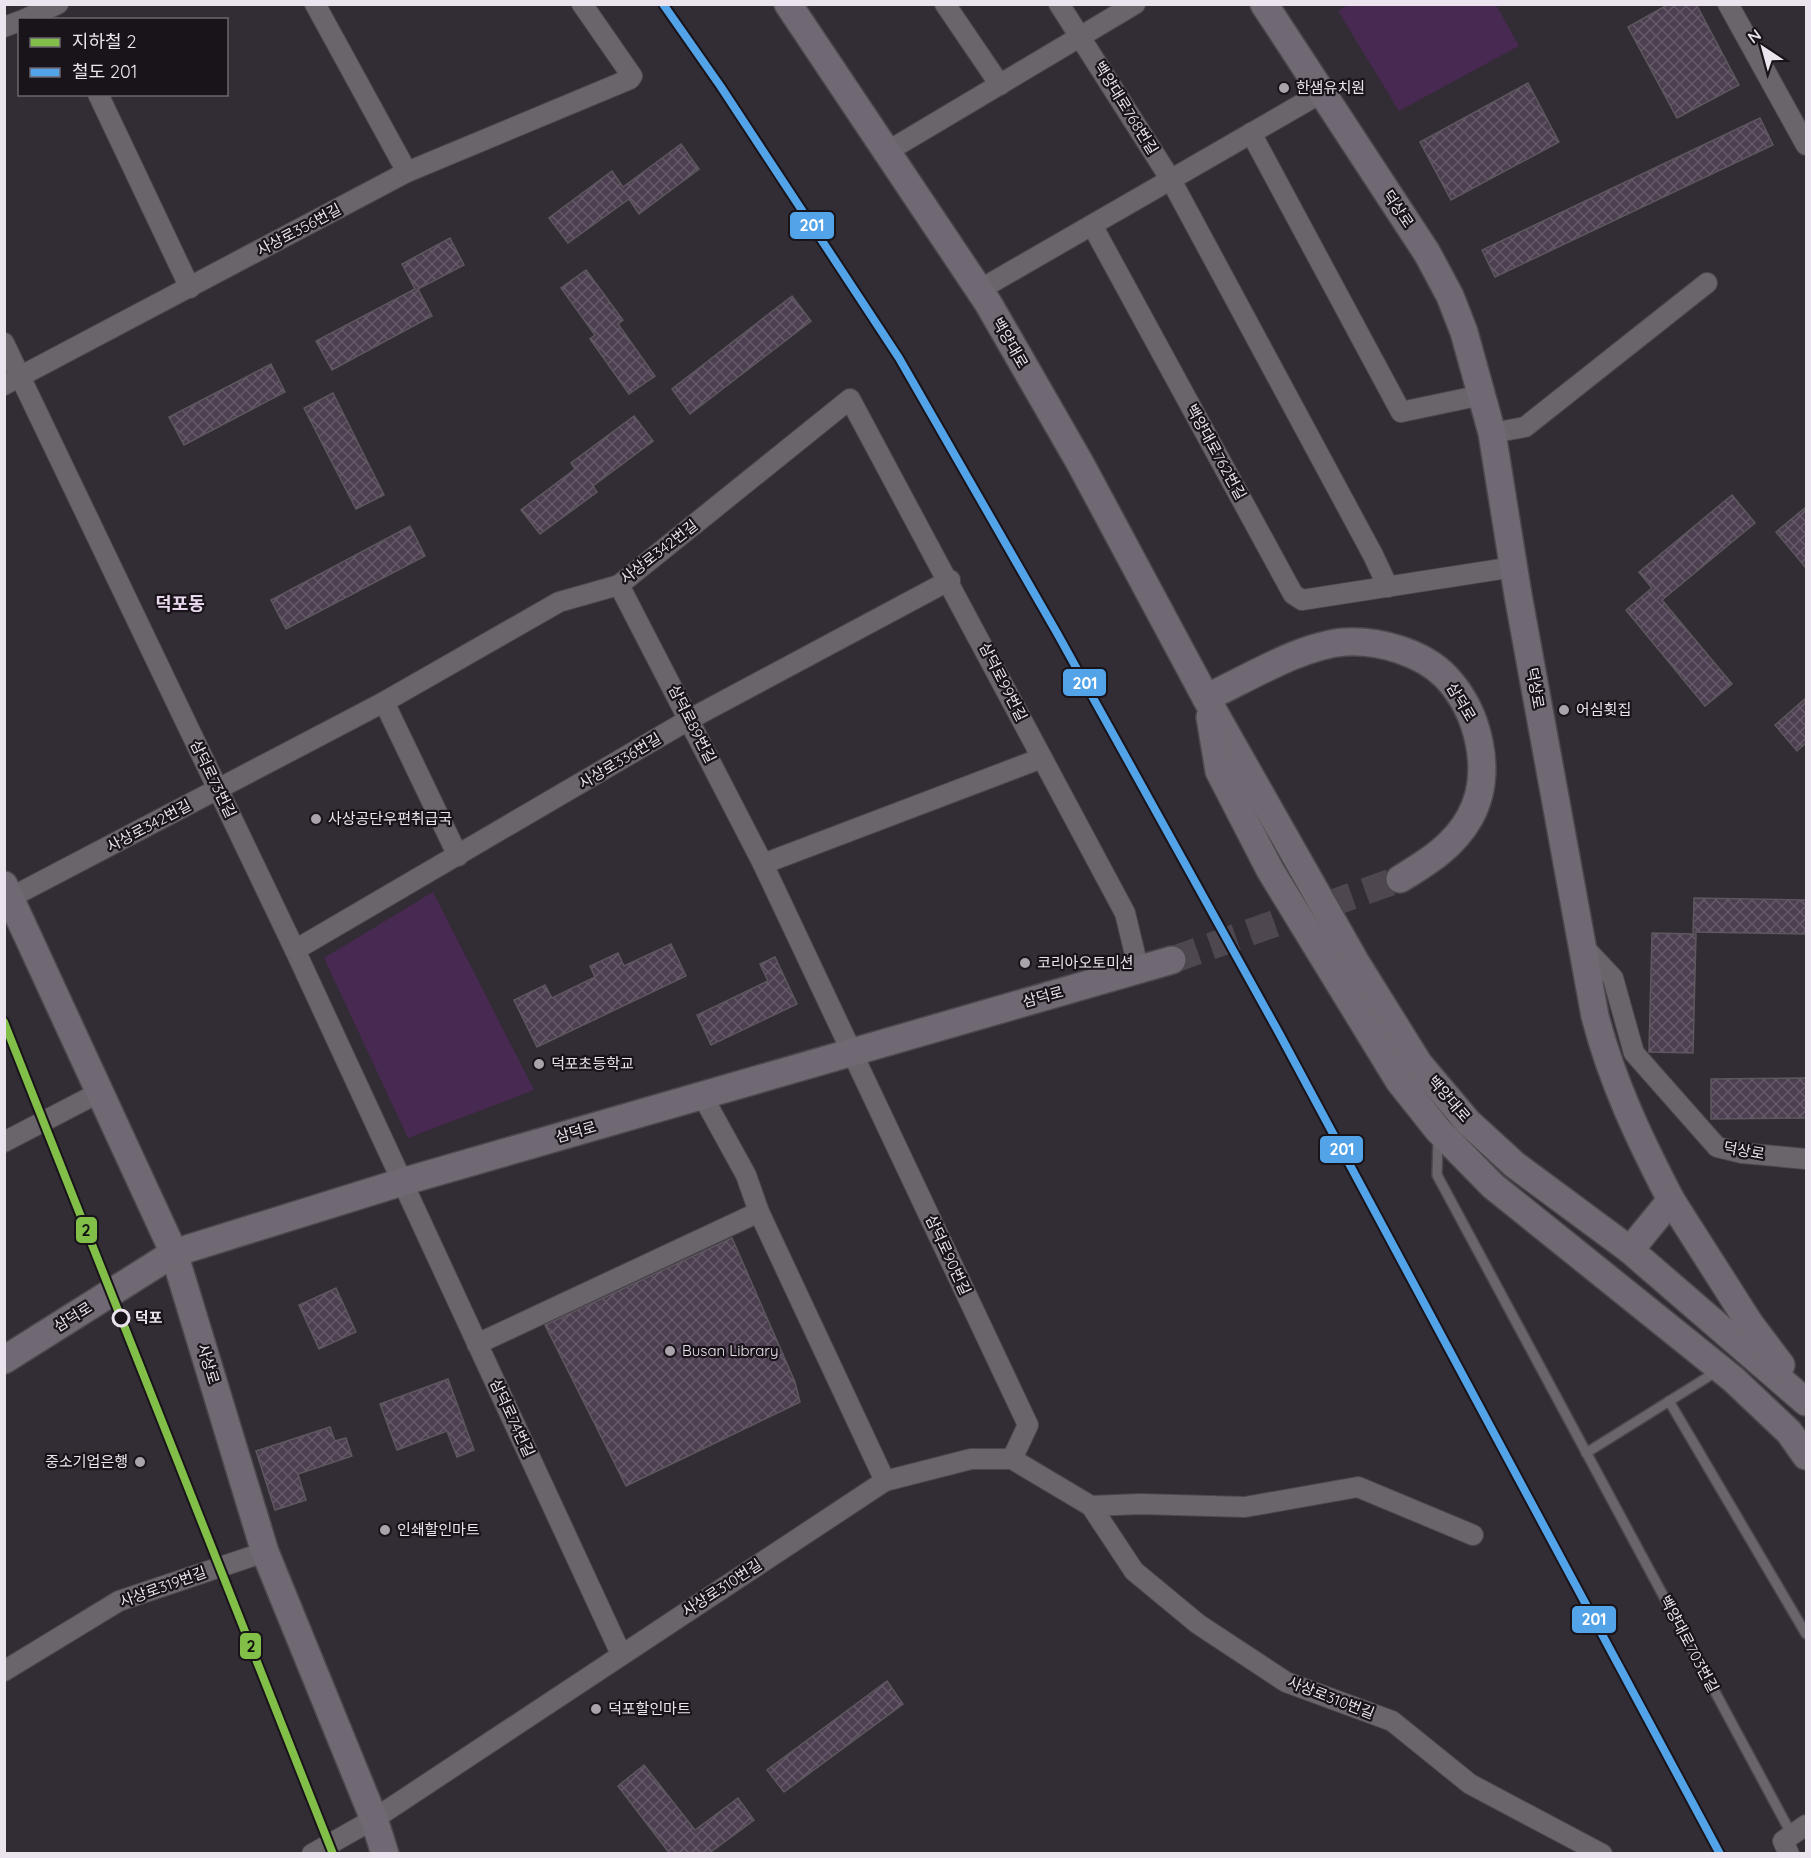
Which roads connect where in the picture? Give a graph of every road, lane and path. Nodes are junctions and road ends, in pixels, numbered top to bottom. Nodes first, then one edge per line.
1 (315, 4) edge
2 (582, 4) edge
3 (788, 4) edge
4 (945, 4) edge
5 (1059, 4) edge
6 (1135, 4) edge
7 (1264, 4) edge
8 (1728, 4) edge
9 (58, 10) edge
10 (28, 18) edge
11 (18, 21) edge
12 (4, 27) edge
13 (1082, 37) junction
14 (1000, 85) junction
15 (1321, 93) junction
16 (99, 96) edge
17 (1251, 133) junction
18 (1806, 146) edge
19 (888, 151) junction
20 (407, 172) junction
21 (1171, 180) junction
22 (1092, 225) junction
23 (1707, 283) dead end
24 (190, 288) junction
25 (979, 290) junction
26 (4, 343) edge
27 (13, 380) edge
28 (1482, 395) junction
29 (850, 399) joint
30 (1492, 433) junction
31 (1514, 567) junction
32 (950, 580) junction
33 (619, 585) junction
34 (1388, 587) junction
35 (1206, 698) junction
36 (384, 702) junction
37 (690, 719) junction
38 (1042, 758) junction
39 (218, 789) junction
40 (458, 856) junction
41 (763, 864) junction
42 (1400, 879) tunnel mouth
43 (7, 895) edge
44 (1580, 943) junction
45 (295, 950) junction
46 (1172, 960) tunnel mouth
47 (1139, 971) junction
48 (852, 1051) junction
49 (100, 1092) junction
50 (702, 1095) junction
51 (1438, 1130) junction
52 (4, 1142) edge
53 (1806, 1159) edge
54 (402, 1182) junction
55 (1671, 1200) junction
56 (759, 1212) junction
57 (1630, 1250) junction
58 (174, 1253) junction
59 (477, 1344) junction
60 (4, 1360) edge
61 (1721, 1369) junction
62 (1669, 1401) junction
63 (1806, 1401) edge
64 (1586, 1453) junction
65 (1806, 1456) edge
66 (1012, 1459) junction
67 (885, 1481) junction
68 (1091, 1506) junction
69 (1473, 1535) dead end
70 (265, 1552) junction
71 (1806, 1634) edge
72 (621, 1654) junction
73 (4, 1671) edge
74 (374, 1819) junction
75 (1796, 1838) edge
76 (312, 1854) edge
77 (386, 1854) edge
78 (1602, 1854) edge

1 - 20 street
2 - 20 street, 사상로356번길
3 - 19 main road, 백양대로
4 - 14 street
5 - 13 street, 백양대로768번길
6 - 13 street
7 - 15 main road, 덕상로
8 - 18 street
9 - 10 street
11 - 12 street
13 - 14 street
13 - 21 street, 백양대로768번길
14 - 19 street
15 - 17 street
15 - 28 main road, 덕상로
16 - 24 street
17 - 21 street
17 - 28 street
19 - 25 main road, 백양대로
20 - 24 street, 사상로356번길
21 - 22 street
21 - 34 street
22 - 25 street
22 - 34 street, 백양대로762번길
23 - 30 street
24 - 27 street, 사상로356번길
25 - 35 main road, 백양대로
26 - 27 street, 삼덕로73번길
27 - 39 street, 삼덕로73번길
28 - 30 main road, 덕상로
29 - 32 street, 삼덕로99번길
29 - 33 street, 사상로342번길
30 - 31 main road, 덕상로
31 - 34 street, 백양대로762번길
31 - 44 main road, 덕상로
32 - 37 street, 사상로336번길
32 - 38 street, 삼덕로99번길
33 - 36 street, 사상로342번길
33 - 37 street, 삼덕로89번길
35 - 42 main road, 삼덕로
35 - 51 main road, 백양대로
35 - 57 main road, 백양대로
36 - 39 street, 사상로342번길
36 - 40 street
37 - 40 street, 사상로336번길
37 - 41 street, 삼덕로89번길
38 - 41 street
38 - 47 street, 삼덕로99번길
39 - 43 street, 사상로342번길
39 - 45 street, 삼덕로73번길
40 - 45 street, 사상로336번길
41 - 48 street, 삼덕로89번길
43 - 49 main road, 사상로
44 - 53 street, 덕상로
44 - 55 main road, 덕상로
45 - 54 street, 삼덕로73번길
46 - 47 main road, 삼덕로
47 - 48 main road, 삼덕로
48 - 50 main road, 삼덕로
48 - 66 street, 삼덕로90번길
49 - 52 street
49 - 58 main road, 사상로
50 - 54 main road, 삼덕로
50 - 56 street
51 - 61 main road, 백양대로
51 - 64 lane, 백양대로
54 - 58 main road, 삼덕로
54 - 59 street, 삼덕로74번길
55 - 57 main road
55 - 63 main road, 덕상로
56 - 59 street
56 - 67 street
57 - 63 main road, 백양대로
58 - 60 main road, 삼덕로
58 - 70 main road, 사상로
59 - 72 street, 삼덕로74번길
61 - 62 lane
61 - 65 main road, 백양대로
62 - 64 lane
62 - 71 lane
64 - 75 lane, 백양대로703번길
66 - 67 street, 사상로310번길
66 - 68 street, 사상로310번길
67 - 72 street, 사상로310번길
68 - 69 street
68 - 78 street, 사상로310번길
70 - 73 street, 사상로319번길
70 - 74 main road, 사상로
72 - 74 street, 사상로310번길
74 - 76 street, 사상로310번길
74 - 77 main road, 사상로

